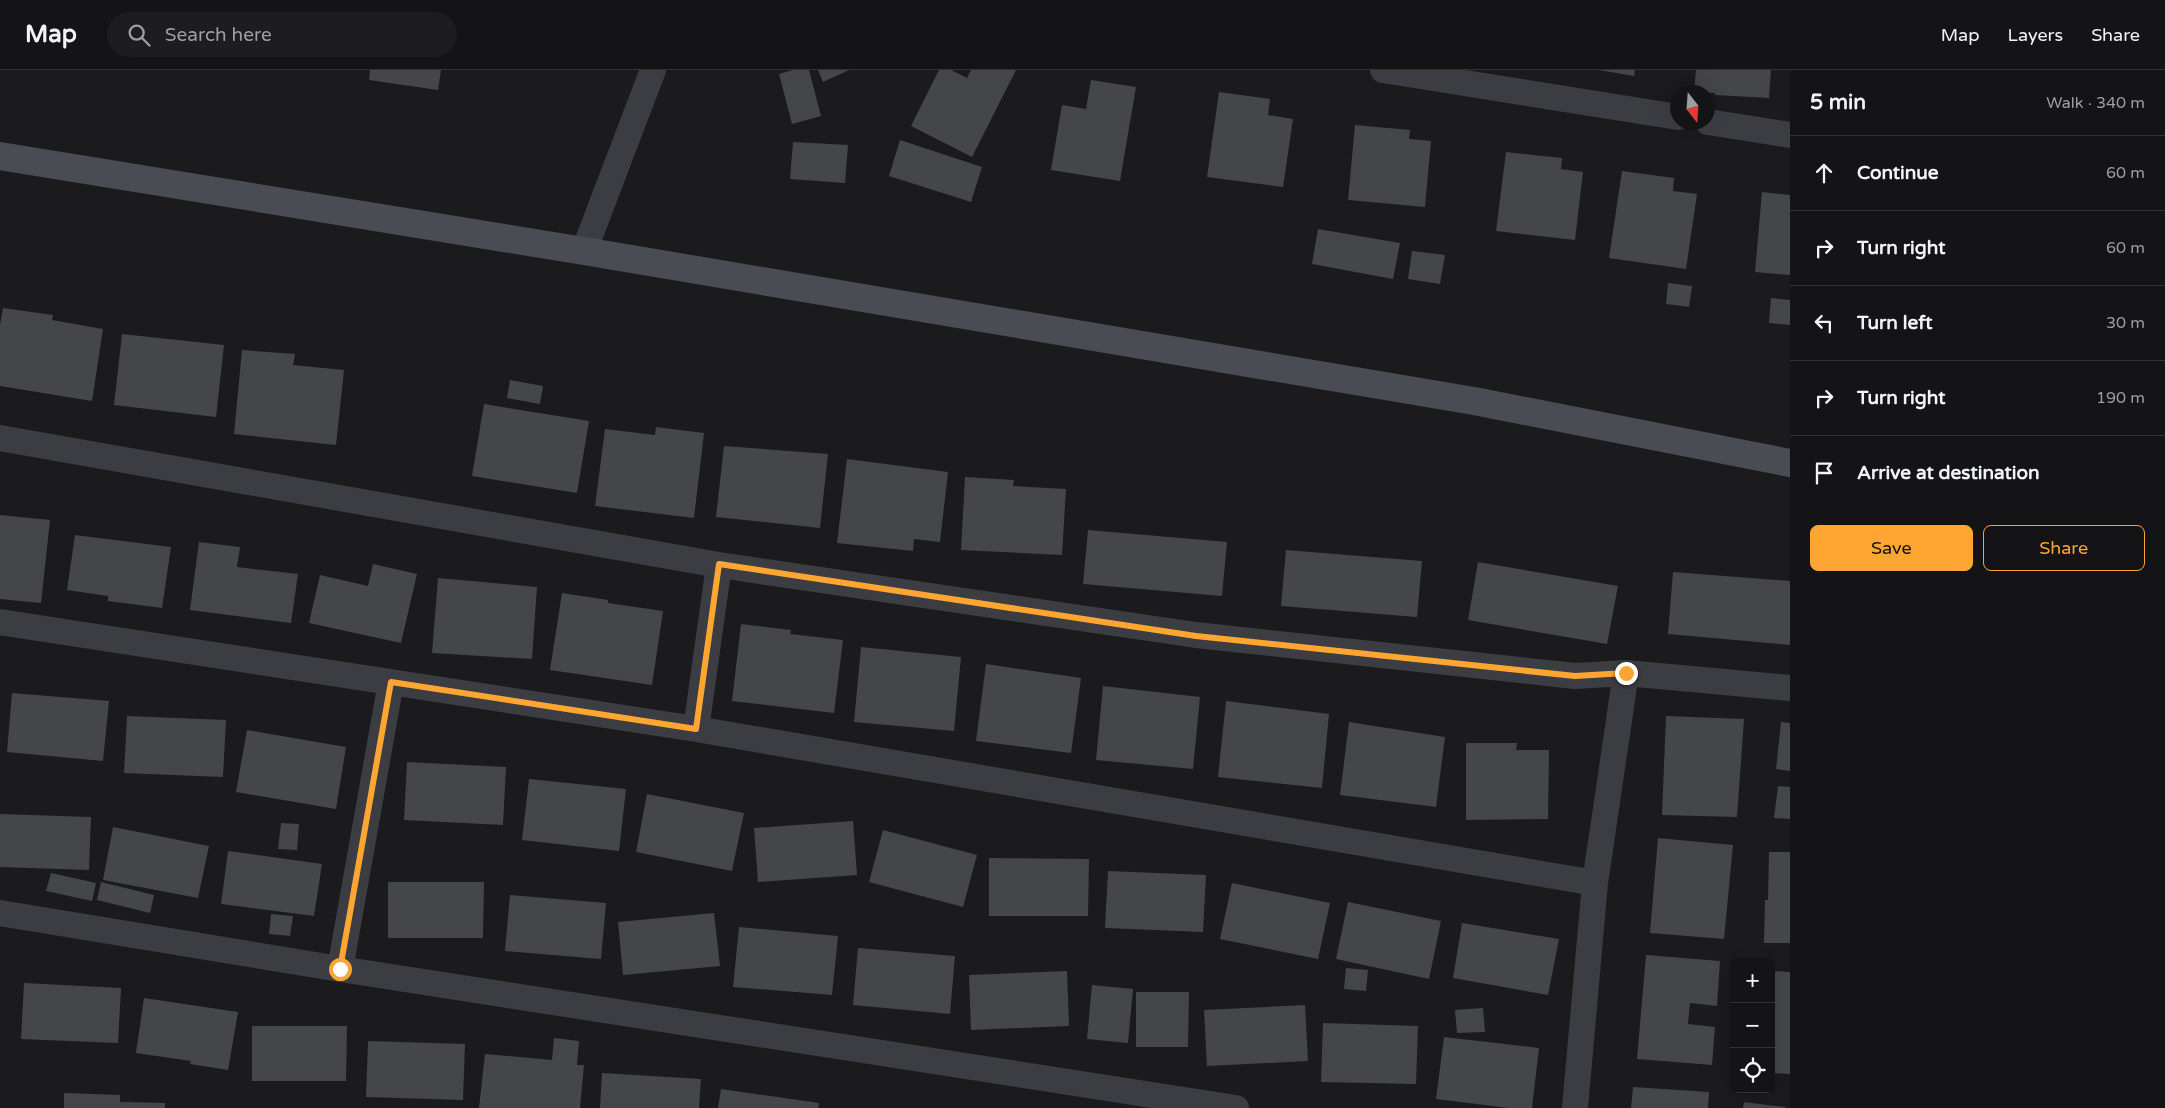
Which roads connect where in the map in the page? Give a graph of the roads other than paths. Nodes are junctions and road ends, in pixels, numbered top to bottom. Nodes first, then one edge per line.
1 (653, 70) edge
2 (1383, 70) edge
3 (1670, 116) edge
4 (1715, 123) edge
5 (1790, 135) edge
6 (0, 156) edge
7 (584, 251) junction
8 (0, 438) edge
9 (1790, 463) edge
10 (719, 564) junction
11 (0, 622) edge
12 (1626, 673) junction
13 (391, 682) junction
14 (1790, 688) edge
15 (696, 729) junction
16 (1596, 883) junction
17 (0, 913) edge
18 (340, 969) junction
19 (1236, 1108) edge
20 (1574, 1108) edge

1 - 7 street
2 - 3 street
4 - 5 street
6 - 7 street
7 - 9 street
8 - 10 street
10 - 12 street
10 - 15 street
11 - 13 street
12 - 14 street
12 - 16 street
13 - 15 street
13 - 18 street
15 - 16 street
16 - 20 street
17 - 18 street
18 - 19 street

